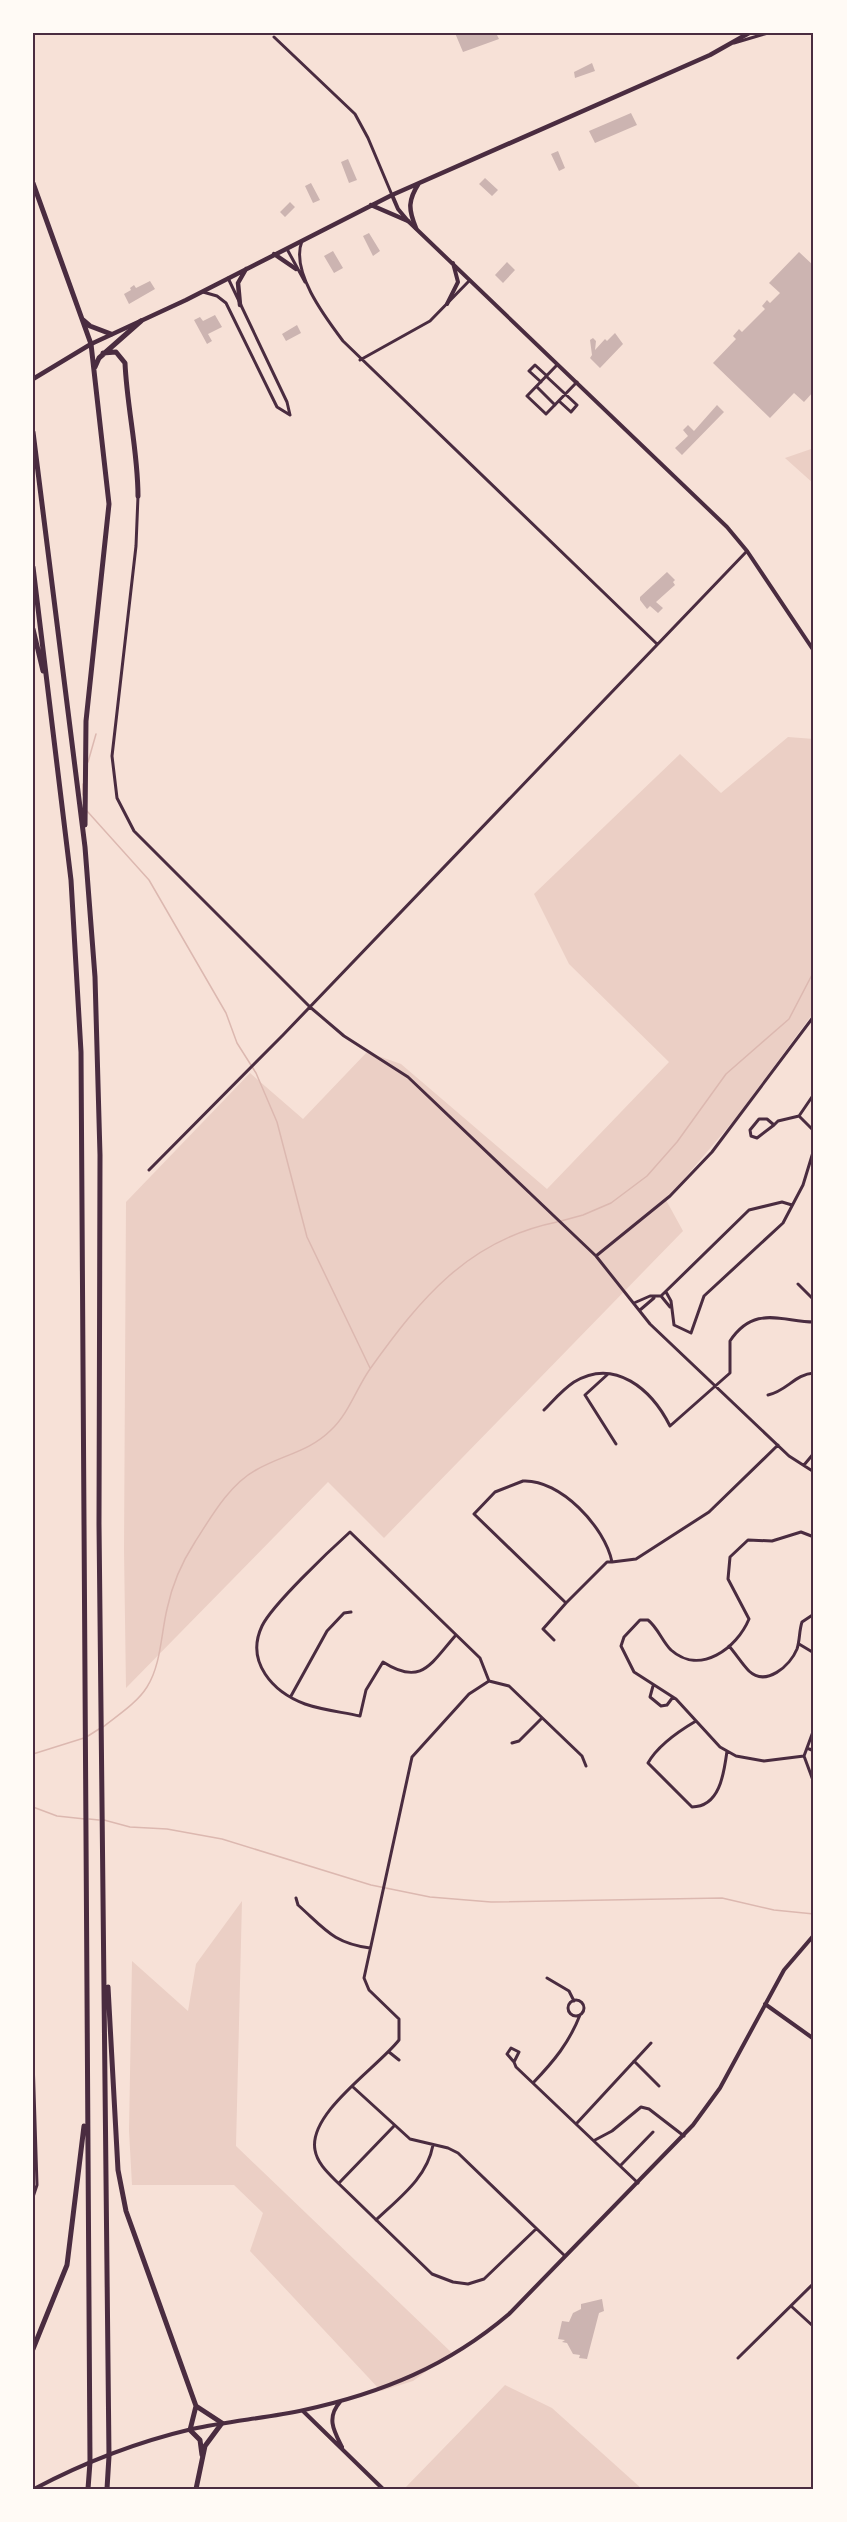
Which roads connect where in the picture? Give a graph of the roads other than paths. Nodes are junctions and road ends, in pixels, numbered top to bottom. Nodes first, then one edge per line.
1 (749, 33) edge
2 (768, 33) edge
3 (274, 37) dead end
4 (734, 43) junction
5 (33, 183) edge
6 (420, 183) junction
7 (392, 195) junction
8 (371, 205) junction
9 (408, 221) junction
10 (416, 228) junction
11 (302, 239) junction
12 (286, 248) junction
13 (274, 254) junction
14 (452, 262) junction
15 (246, 268) junction
16 (296, 269) junction
17 (228, 278) junction
18 (471, 280) junction
19 (307, 284) junction
20 (202, 292) junction
21 (447, 304) junction
22 (240, 305) junction
23 (82, 318) junction
24 (141, 321) junction
25 (111, 334) junction
26 (91, 344) junction
27 (104, 353) junction
28 (360, 360) junction
29 (558, 364) junction
30 (94, 368) junction
31 (547, 376) junction
32 (33, 379) edge
33 (541, 382) junction
34 (577, 382) junction
35 (537, 387) junction
36 (565, 394) junction
37 (559, 401) junction
38 (555, 405) junction
39 (33, 432) edge
40 (138, 496) joint
41 (747, 551) junction
42 (33, 567) edge
43 (33, 628) edge
44 (657, 644) junction
45 (814, 651) edge
46 (50, 698) junction
47 (85, 848) junction
48 (309, 1007) junction
49 (814, 1016) edge
50 (810, 1022) junction
51 (814, 1025) edge
52 (814, 1094) edge
53 (799, 1116) junction
54 (774, 1125) junction
55 (814, 1131) edge
56 (814, 1149) edge
57 (149, 1170) dead end
58 (792, 1205) junction
59 (596, 1256) junction
60 (798, 1284) dead end
61 (666, 1292) junction
62 (661, 1296) junction
63 (654, 1298) junction
64 (814, 1300) edge
65 (634, 1303) junction
66 (670, 1307) junction
67 (639, 1310) junction
68 (814, 1322) edge
69 (610, 1373) junction
70 (814, 1373) edge
71 (717, 1386) junction
72 (768, 1395) dead end
73 (544, 1410) dead end
74 (616, 1444) dead end
75 (778, 1445) junction
76 (814, 1453) edge
77 (804, 1465) junction
78 (814, 1472) edge
79 (814, 1537) edge
80 (612, 1562) junction
81 (566, 1603) junction
82 (351, 1612) dead end
83 (814, 1614) edge
84 (456, 1635) junction
85 (554, 1640) dead end
86 (798, 1644) junction
87 (729, 1646) junction
88 (814, 1653) edge
89 (489, 1681) junction
90 (654, 1685) junction
91 (291, 1696) junction
92 (673, 1697) junction
93 (542, 1718) junction
94 (696, 1721) junction
95 (814, 1729) edge
96 (512, 1743) dead end
97 (807, 1748) junction
98 (727, 1751) junction
99 (814, 1751) edge
100 (804, 1756) junction
101 (586, 1766) dead end
102 (814, 1783) edge
103 (296, 1898) dead end
104 (104, 1935) junction
105 (814, 1935) edge
106 (370, 1948) junction
107 (547, 1978) dead end
108 (574, 2001) junction
109 (765, 2004) junction
110 (580, 2015) junction
111 (814, 2039) edge
112 (651, 2043) dead end
113 (389, 2052) junction
114 (33, 2059) edge
115 (399, 2060) dead end
116 (634, 2061) junction
117 (514, 2062) junction
118 (533, 2083) junction
119 (659, 2086) dead end
120 (353, 2087) junction
121 (87, 2101) junction
122 (576, 2124) junction
123 (394, 2126) junction
124 (653, 2132) dead end
125 (684, 2136) junction
126 (594, 2141) junction
127 (433, 2145) junction
128 (621, 2166) junction
129 (638, 2182) junction
130 (338, 2184) junction
131 (33, 2197) edge
132 (376, 2220) junction
133 (536, 2229) junction
134 (566, 2256) junction
135 (814, 2283) edge
136 (791, 2305) junction
137 (814, 2328) edge
138 (33, 2349) edge
139 (738, 2358) dead end
140 (341, 2401) junction
141 (196, 2406) junction
142 (303, 2410) junction
143 (222, 2423) junction
144 (190, 2430) junction
145 (344, 2450) junction
146 (202, 2455) junction
147 (34, 2489) edge
148 (88, 2489) edge
149 (107, 2489) edge
150 (196, 2489) edge
151 (383, 2489) edge

1 - 4 main road
2 - 4 street
3 - 7 street
4 - 6 main road
5 - 23 highway
6 - 7 main road
6 - 10 main road
7 - 8 main road
7 - 9 street
8 - 9 main road
8 - 11 main road
9 - 10 street
10 - 14 street
11 - 12 main road
11 - 19 street
12 - 13 main road
12 - 16 street
13 - 15 main road
13 - 16 main road
14 - 18 street
14 - 21 street
15 - 17 main road
15 - 22 main road
16 - 19 street
17 - 20 main road
17 - 22 street
18 - 21 street
18 - 29 street
19 - 28 street
20 - 22 street
20 - 24 main road
21 - 28 street
23 - 25 highway
23 - 26 highway
24 - 25 main road
24 - 27 highway
25 - 26 main road
26 - 30 highway
26 - 32 main road
27 - 30 highway
27 - 40 highway
28 - 44 street
29 - 31 street
29 - 34 street
30 - 47 highway
31 - 33 street
31 - 33 street
31 - 36 street
33 - 35 street
34 - 36 street
34 - 41 street
35 - 38 street
35 - 38 street
36 - 37 street
36 - 37 street
37 - 38 street
39 - 47 highway
40 - 48 street
41 - 44 street
41 - 45 street
42 - 46 highway
43 - 46 highway
44 - 48 street
46 - 121 highway
47 - 104 highway
48 - 57 street
48 - 59 street
49 - 50 street
50 - 51 street
50 - 59 street
52 - 53 street
53 - 54 street
53 - 55 street
54 - 54 street
56 - 58 street
58 - 61 street
58 - 66 street
59 - 65 street
60 - 64 street
61 - 62 street
61 - 66 street
62 - 63 street
62 - 66 street
63 - 65 street
63 - 67 street
65 - 67 street
67 - 71 street
68 - 71 street
69 - 71 street
69 - 73 street
69 - 74 street
70 - 72 street
71 - 75 street
75 - 77 street
75 - 80 street
76 - 77 street
77 - 78 street
79 - 87 street
80 - 81 street
80 - 81 street
81 - 85 street
82 - 91 street
83 - 86 street
84 - 89 street
84 - 91 street
84 - 91 street
86 - 87 street
86 - 88 street
87 - 90 street
89 - 93 street
89 - 106 street
90 - 92 street
90 - 92 street
92 - 94 street
93 - 96 street
93 - 101 street
94 - 98 street
94 - 98 street
95 - 97 street
97 - 99 street
97 - 100 street
98 - 100 street
100 - 102 street
103 - 106 street
104 - 141 highway
104 - 149 highway
105 - 109 street
106 - 113 street
107 - 108 street
108 - 110 street
108 - 110 street
109 - 111 street
109 - 125 street
110 - 118 street
112 - 116 street
113 - 115 street
113 - 120 street
114 - 131 street
116 - 119 street
116 - 122 street
117 - 117 street
117 - 118 street
118 - 122 street
120 - 123 street
120 - 130 street
121 - 138 highway
121 - 148 highway
122 - 126 street
123 - 127 street
123 - 130 street
124 - 128 street
125 - 126 street
125 - 129 street
126 - 128 street
127 - 132 street
127 - 133 street
128 - 129 street
129 - 134 street
130 - 132 street
132 - 133 street
133 - 134 street
134 - 140 street
135 - 136 street
136 - 137 street
136 - 139 street
140 - 142 street
140 - 145 street
141 - 143 highway
141 - 144 highway
142 - 143 street
142 - 145 street
143 - 144 street
143 - 146 highway
144 - 146 highway
144 - 147 street
145 - 151 street
146 - 150 highway

